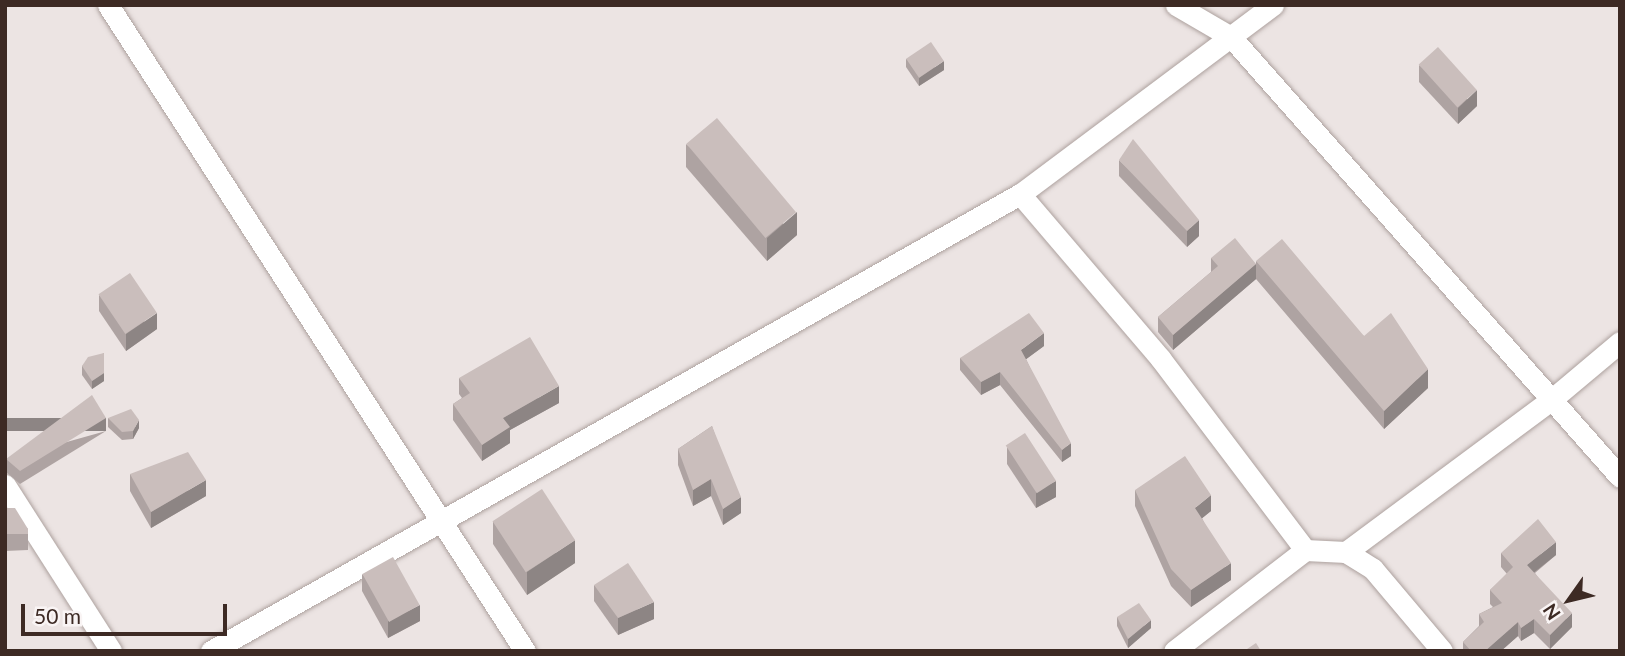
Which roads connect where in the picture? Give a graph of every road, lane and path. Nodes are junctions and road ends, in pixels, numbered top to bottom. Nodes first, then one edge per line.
1 (108, 5) edge
2 (1177, 5) edge
3 (1273, 5) edge
4 (1231, 37) junction
5 (1020, 194) junction
6 (1620, 342) edge
7 (1552, 400) junction
8 (1620, 477) edge
9 (5, 485) edge
10 (442, 521) junction
11 (1305, 550) junction
12 (1346, 552) junction
13 (111, 651) edge
14 (211, 651) edge
15 (525, 651) edge
16 (1174, 651) edge
17 (1442, 651) edge

1 - 10 street
2 - 4 street
3 - 4 street
4 - 5 street
4 - 7 street
5 - 10 street
5 - 11 street
6 - 7 street
7 - 8 street
7 - 12 street
9 - 13 street
10 - 14 street
10 - 15 street
11 - 12 street
11 - 16 street
12 - 17 street

